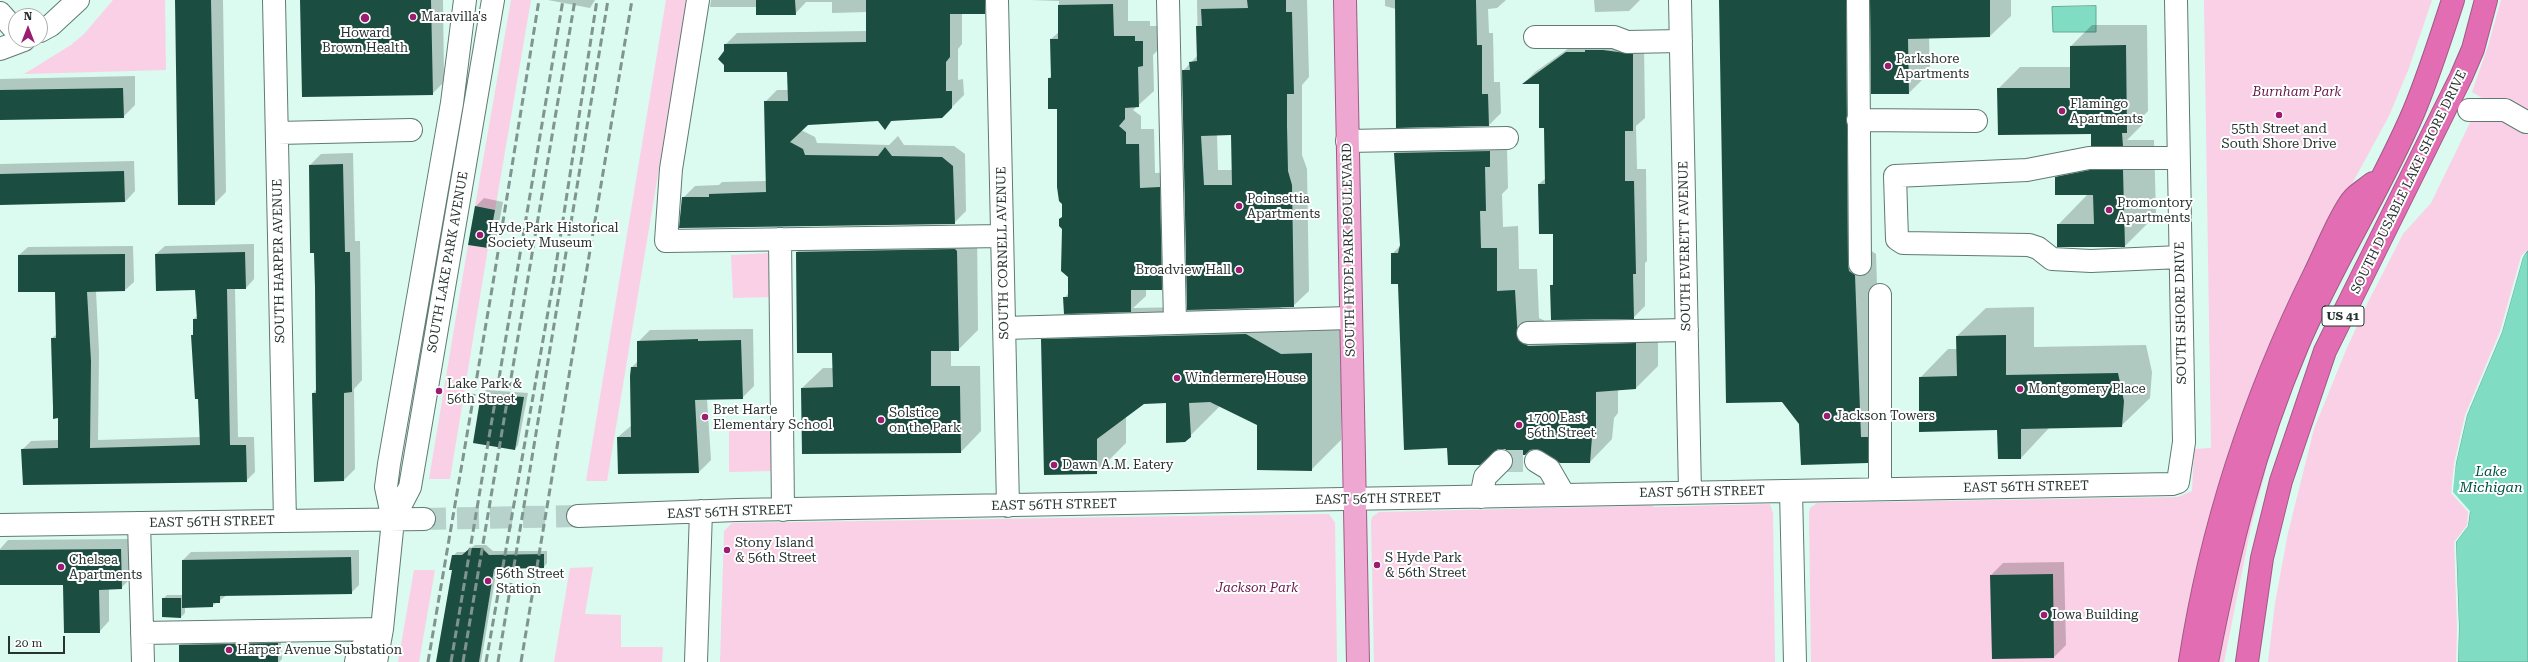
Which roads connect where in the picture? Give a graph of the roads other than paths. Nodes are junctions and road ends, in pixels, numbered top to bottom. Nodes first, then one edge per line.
1 (78, 0) edge
2 (274, 0) edge
3 (465, 0) edge
4 (493, 0) edge
5 (698, 0) edge
6 (997, 0) edge
7 (1168, 0) edge
8 (1345, 0) edge
9 (1680, 0) edge
10 (1858, 0) edge
11 (2176, 0) edge
12 (2453, 0) edge
13 (2486, 0) edge
14 (62, 9) edge
15 (0, 13) edge
16 (48, 19) edge
17 (8, 20) edge
18 (1535, 36) dead end
19 (1681, 41) junction
20 (2469, 110) dead end
21 (1858, 120) junction
22 (1976, 121) dead end
23 (2526, 122) dead end
24 (411, 130) dead end
25 (276, 133) junction
26 (1507, 138) dead end
27 (1347, 141) junction
28 (2178, 158) junction
29 (2380, 178) junction
30 (1002, 236) junction
31 (780, 240) junction
32 (2180, 257) junction
33 (1860, 264) dead end
34 (1880, 295) dead end
35 (1350, 318) junction
36 (1175, 323) junction
37 (1004, 328) junction
38 (1687, 330) junction
39 (1528, 333) dead end
40 (1536, 461) tunnel mouth
41 (1501, 462) tunnel mouth
42 (2178, 482) joint
43 (1880, 489) junction
44 (1791, 491) junction
45 (1690, 492) junction
46 (1564, 495) junction
47 (1481, 497) junction
48 (1354, 500) junction
49 (1008, 506) junction
50 (783, 510) junction
51 (701, 511) junction
52 (578, 516) tunnel mouth
53 (393, 520) junction
54 (424, 520) tunnel mouth
55 (285, 521) junction
56 (139, 523) junction
57 (0, 525) edge
58 (382, 629) junction
59 (142, 632) junction
60 (142, 662) edge
61 (356, 662) edge
62 (376, 662) edge
63 (696, 662) edge
64 (1358, 662) edge
65 (1795, 662) edge
66 (2190, 662) edge
67 (2207, 662) edge
68 (2247, 662) edge

1 - 14 street
2 - 25 street, SOUTH HARPER AVENUE
3 - 53 street, SOUTH LAKE PARK AVENUE
4 - 53 street, SOUTH LAKE PARK AVENUE
5 - 31 street
6 - 30 street, SOUTH CORNELL AVENUE
7 - 36 street
8 - 27 main road, SOUTH HYDE PARK BOULEVARD
9 - 19 street, SOUTH EVERETT AVENUE
10 - 21 street
11 - 28 street, SOUTH SHORE DRIVE
12 - 29 highway, SOUTH DUSABLE LAKE SHORE DRIVE / US 41
13 - 68 highway, SOUTH DUSABLE LAKE SHORE DRIVE / US 41
14 - 16 street
15 - 17 street
18 - 19 street
19 - 38 street, SOUTH EVERETT AVENUE
20 - 23 street
21 - 22 street
21 - 33 street
24 - 25 street
25 - 55 street, SOUTH HARPER AVENUE
26 - 27 street
27 - 35 main road, SOUTH HYDE PARK BOULEVARD
28 - 32 street, SOUTH SHORE DRIVE
28 - 32 street
29 - 66 highway
29 - 67 highway, SOUTH DUSABLE LAKE SHORE DRIVE / US 41
30 - 31 street
30 - 37 street, SOUTH CORNELL AVENUE
31 - 50 street
32 - 42 street, SOUTH SHORE DRIVE
34 - 43 street
35 - 36 street
35 - 48 main road, SOUTH HYDE PARK BOULEVARD
36 - 37 street
37 - 49 street, SOUTH CORNELL AVENUE
38 - 39 street
38 - 45 street, SOUTH EVERETT AVENUE
40 - 46 street
41 - 47 street
42 - 43 street, EAST 56TH STREET
43 - 44 street, EAST 56TH STREET
44 - 45 street, EAST 56TH STREET
44 - 65 street
45 - 46 street, EAST 56TH STREET
46 - 47 street, EAST 56TH STREET
47 - 48 street, EAST 56TH STREET
48 - 49 street, EAST 56TH STREET
48 - 64 main road, SOUTH HYDE PARK BOULEVARD
49 - 50 street, EAST 56TH STREET
50 - 51 street, EAST 56TH STREET
51 - 52 street, EAST 56TH STREET
51 - 63 street
53 - 54 street, EAST 56TH STREET
53 - 55 street, EAST 56TH STREET
53 - 58 street, SOUTH LAKE PARK AVENUE
55 - 56 street, EAST 56TH STREET
56 - 57 street, EAST 56TH STREET
56 - 59 street
58 - 59 street
58 - 61 street
58 - 62 street, SOUTH LAKE PARK AVENUE
59 - 60 street

